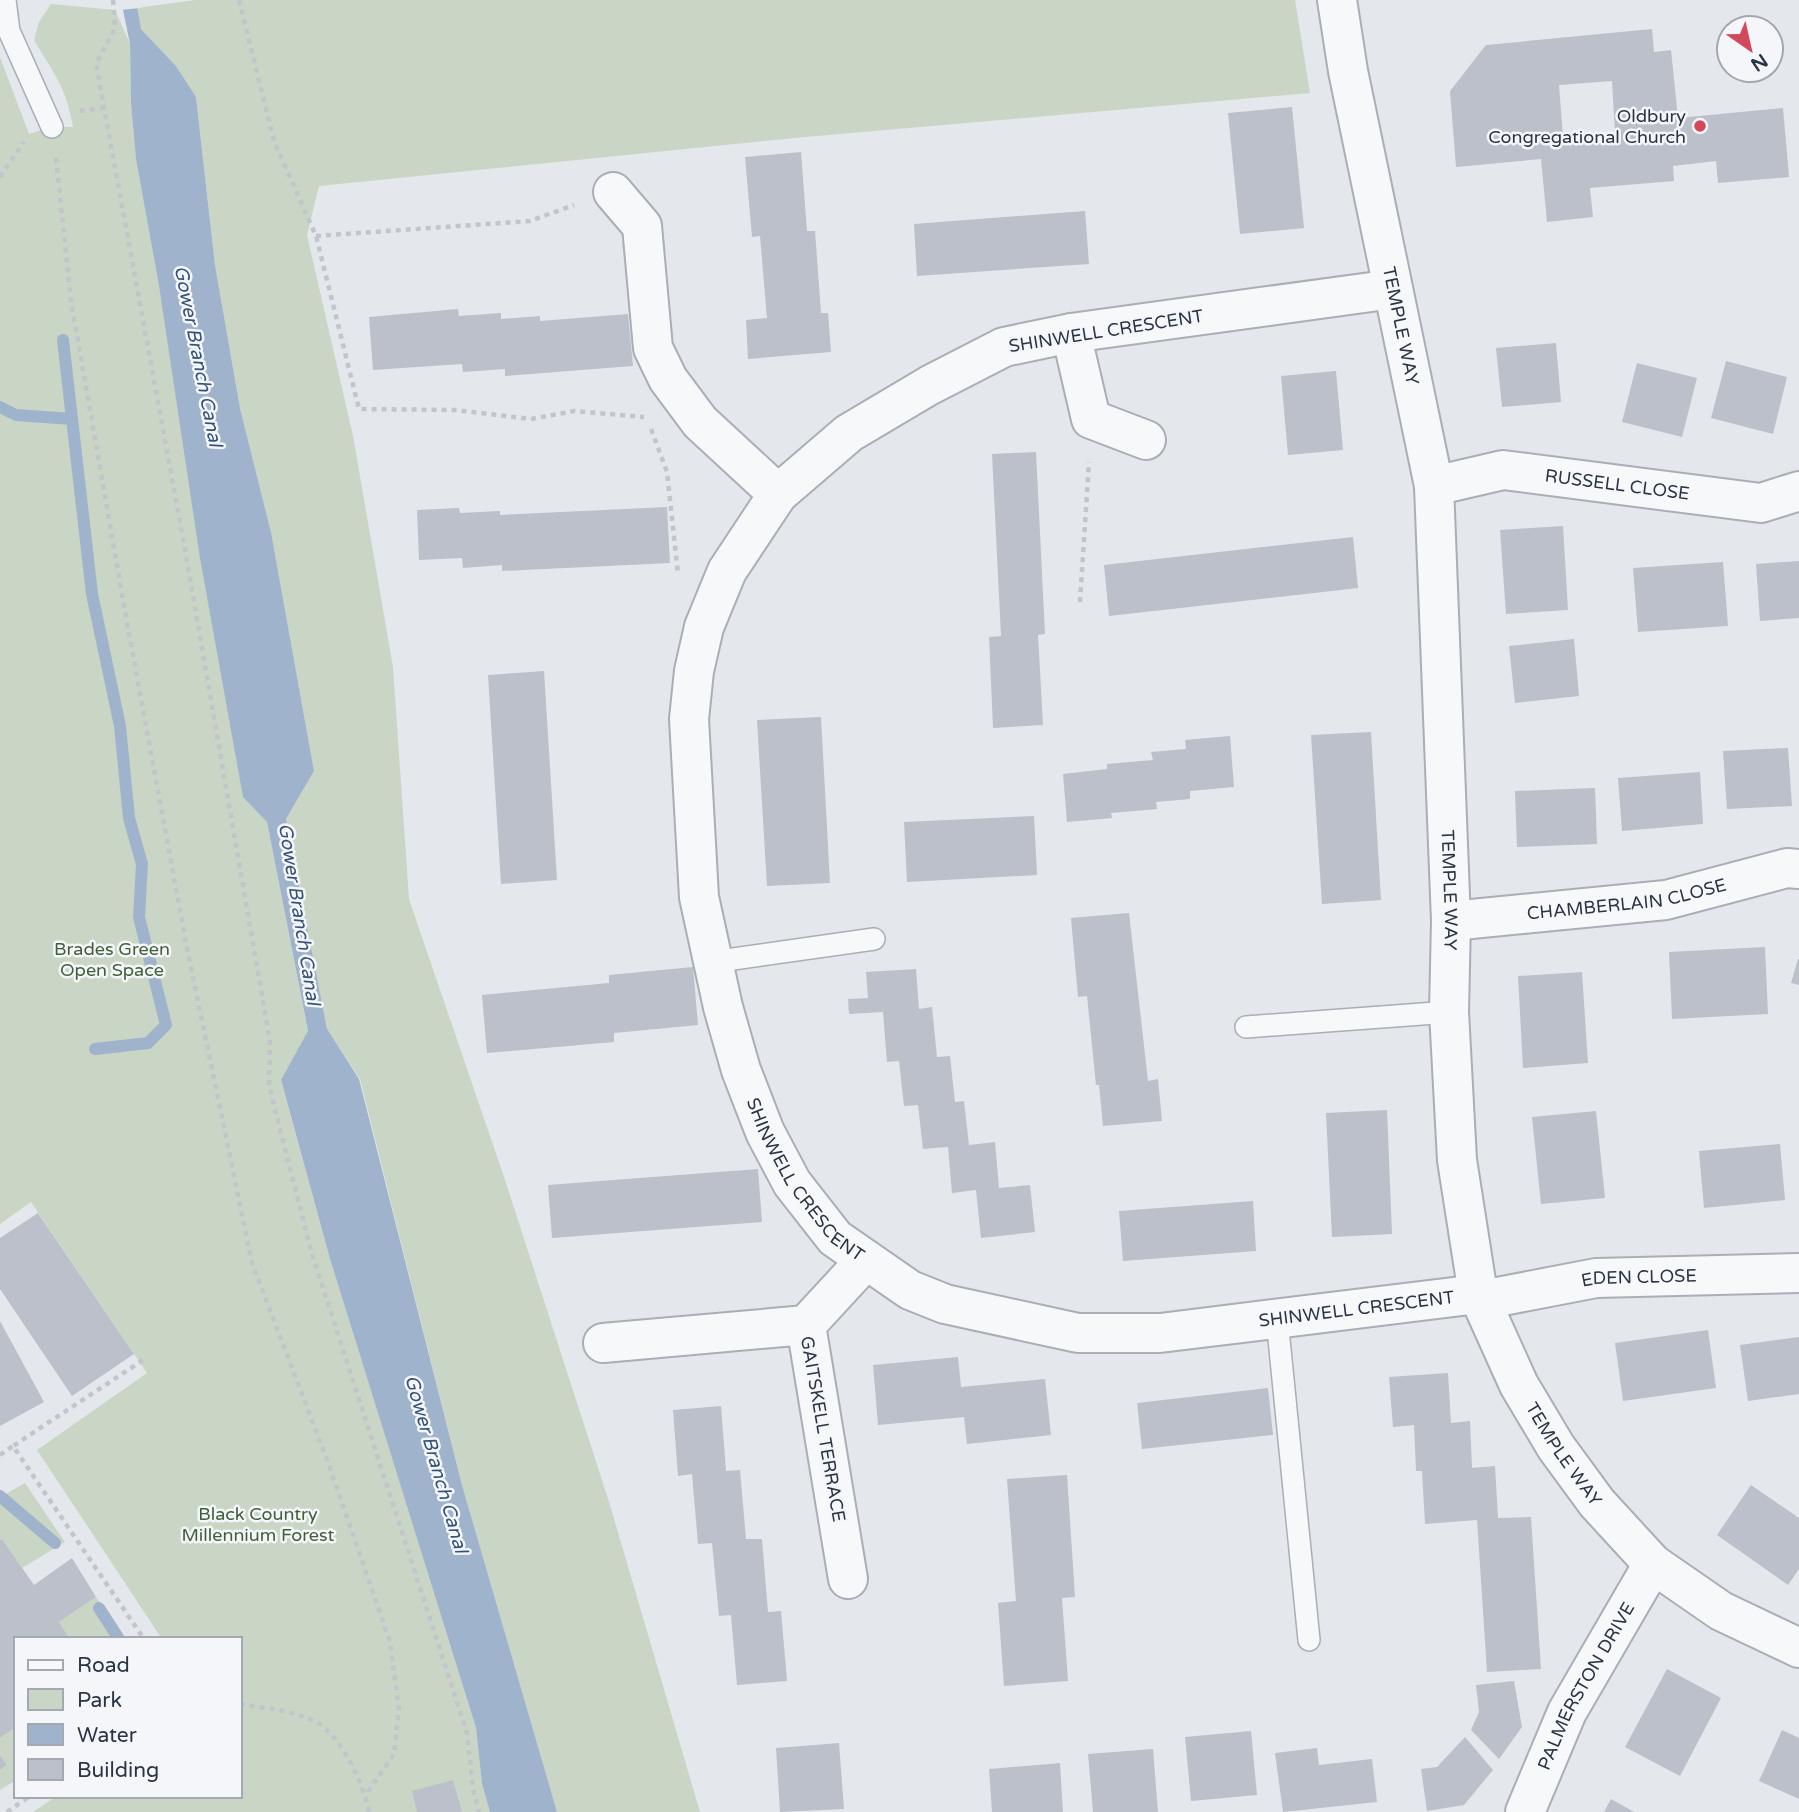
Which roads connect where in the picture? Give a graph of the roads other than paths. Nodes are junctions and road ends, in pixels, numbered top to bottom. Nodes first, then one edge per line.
1 (5, 0) edge
2 (1337, 0) edge
3 (52, 127) road end
4 (613, 192) road end
5 (1393, 289) junction
6 (1071, 333) junction
7 (1146, 440) dead end
8 (1434, 485) junction
9 (1799, 491) edge
10 (778, 494) junction
11 (1799, 869) edge
12 (1451, 921) junction
13 (874, 939) dead end
14 (712, 961) junction
15 (1449, 1012) junction
16 (1246, 1027) dead end
17 (865, 1261) junction
18 (1799, 1273) edge
19 (1480, 1297) junction
20 (1277, 1319) junction
21 (806, 1325) junction
22 (603, 1343) dead end
23 (1653, 1564) junction
24 (848, 1579) dead end
25 (1309, 1640) dead end
26 (1799, 1648) edge
27 (1525, 1812) edge

1 - 3 lane
2 - 5 street, TEMPLE WAY
4 - 10 street
5 - 6 street, SHINWELL CRESCENT
5 - 8 street, TEMPLE WAY
6 - 7 street
6 - 10 street, SHINWELL CRESCENT
8 - 9 street, RUSSELL CLOSE
8 - 12 street, TEMPLE WAY
10 - 14 street, SHINWELL CRESCENT
11 - 12 street, CHAMBERLAIN CLOSE
12 - 15 street, TEMPLE WAY
13 - 14 lane
14 - 17 street, SHINWELL CRESCENT
15 - 16 lane
15 - 19 street, TEMPLE WAY
17 - 20 street, SHINWELL CRESCENT
17 - 21 street, GAITSKELL TERRACE
18 - 19 street, EDEN CLOSE
19 - 20 street, SHINWELL CRESCENT
19 - 23 street, TEMPLE WAY
20 - 25 lane
21 - 22 street
21 - 24 street, GAITSKELL TERRACE
23 - 26 street, TEMPLE WAY
23 - 27 street, PALMERSTON DRIVE

